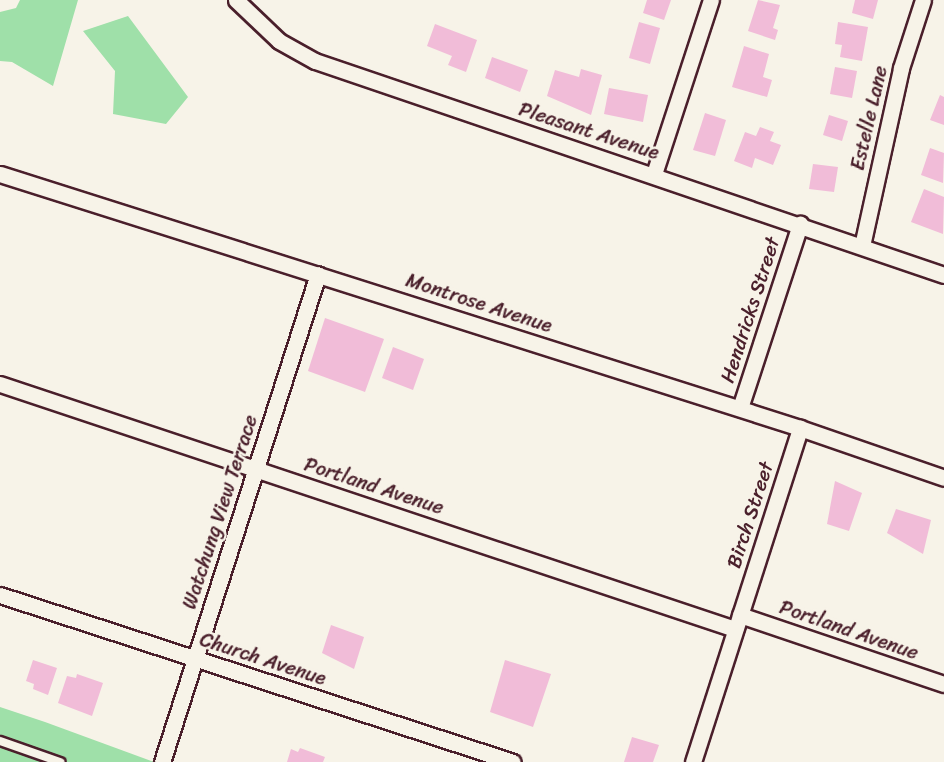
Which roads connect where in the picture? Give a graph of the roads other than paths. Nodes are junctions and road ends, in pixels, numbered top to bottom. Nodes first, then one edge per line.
1 (236, 0) edge
2 (711, 0) edge
3 (923, 0) edge
4 (0, 174) edge
5 (654, 174) junction
6 (800, 224) junction
7 (862, 246) junction
8 (318, 274) junction
9 (944, 275) edge
10 (0, 384) edge
11 (740, 408) junction
12 (800, 428) junction
13 (256, 469) junction
14 (944, 478) edge
15 (0, 595) edge
16 (738, 622) junction
17 (195, 659) junction
18 (944, 684) edge
19 (0, 741) edge
20 (60, 762) edge
21 (162, 762) edge
22 (513, 762) edge
23 (693, 762) edge

1 - 5 street, Pleasant Avenue
2 - 5 street
3 - 7 street, Estelle Lane
4 - 8 street, Montrose Avenue
5 - 6 street, Pleasant Avenue
6 - 7 street, Pleasant Avenue
6 - 11 street, Hendricks Street
7 - 9 street, Pleasant Avenue
8 - 11 street, Montrose Avenue
8 - 13 street, Watchung View Terrace
10 - 13 street, Portland Avenue
11 - 12 street, Montrose Avenue
12 - 14 street, Montrose Avenue
12 - 16 street, Birch Street
13 - 16 street, Portland Avenue
13 - 17 street, Watchung View Terrace
15 - 17 street, Church Avenue
16 - 18 street, Portland Avenue
16 - 23 street, Birch Street
17 - 21 street, Watchung View Terrace
17 - 22 street, Church Avenue
19 - 20 lane

